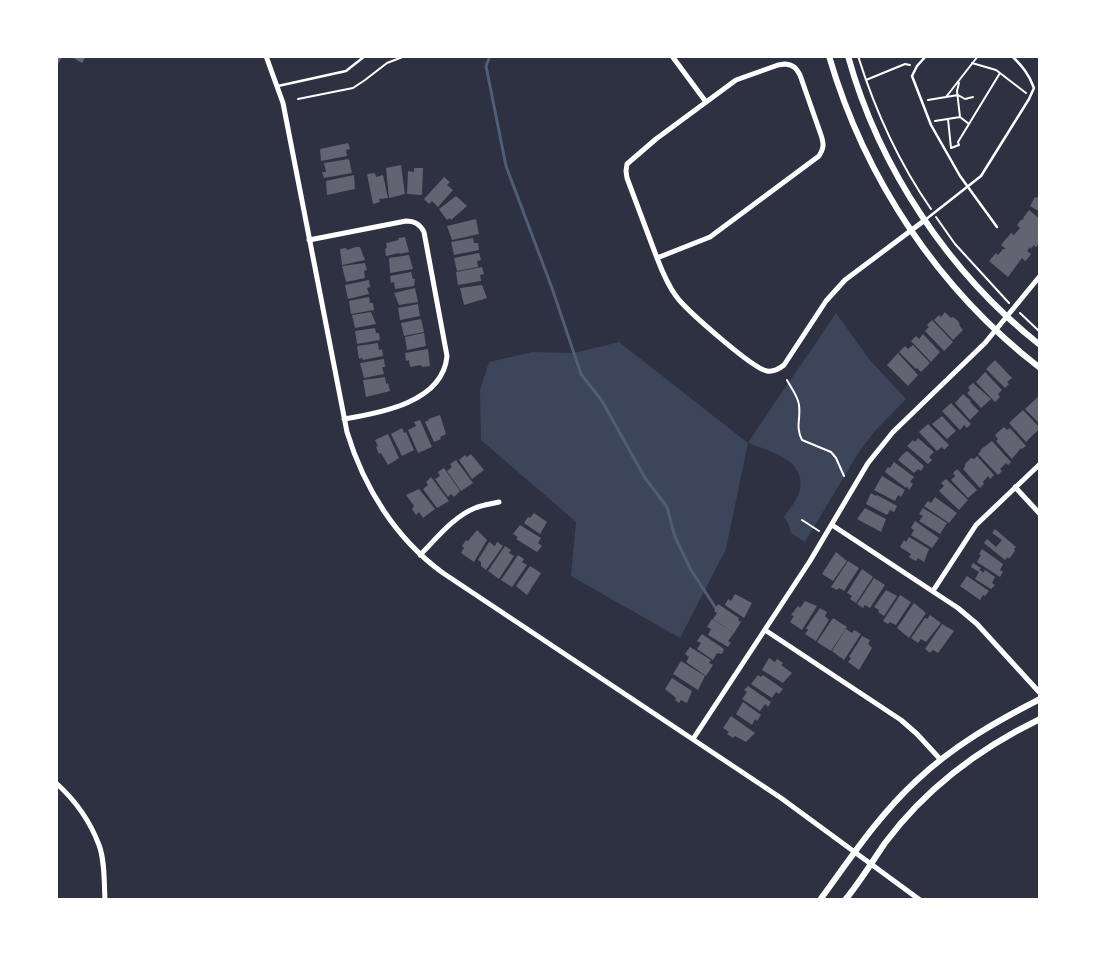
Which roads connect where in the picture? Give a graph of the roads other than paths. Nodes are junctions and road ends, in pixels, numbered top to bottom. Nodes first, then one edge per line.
1 (266, 56) edge
2 (365, 56) edge
3 (672, 56) edge
4 (829, 56) edge
5 (848, 56) edge
6 (926, 56) edge
7 (1012, 56) edge
8 (278, 86) junction
9 (706, 102) junction
10 (968, 187) junction
11 (925, 220) junction
12 (997, 226) dead end
13 (910, 231) junction
14 (309, 240) junction
15 (657, 258) junction
16 (1040, 276) edge
17 (1006, 316) junction
18 (996, 330) junction
19 (1040, 345) edge
20 (1040, 368) edge
21 (344, 419) junction
22 (1040, 464) edge
23 (1015, 487) junction
24 (499, 502) dead end
25 (1040, 514) edge
26 (832, 525) junction
27 (420, 555) junction
28 (933, 591) junction
29 (765, 630) junction
30 (1040, 694) edge
31 (1040, 699) edge
32 (1040, 720) edge
33 (693, 739) junction
34 (940, 760) junction
35 (56, 783) edge
36 (856, 852) junction
37 (871, 864) junction
38 (105, 900) edge
39 (820, 900) edge
40 (846, 900) edge
41 (920, 900) edge

1 - 8 street
2 - 8 lane
3 - 9 street
4 - 13 street
5 - 11 street
6 - 10 lane
7 - 10 lane
8 - 14 street
9 - 15 street
9 - 15 street
10 - 11 lane
10 - 12 lane
11 - 13 street
11 - 17 street
13 - 15 street
13 - 18 street
14 - 21 street
14 - 21 street
16 - 17 street
17 - 18 street
17 - 19 street
18 - 20 street
18 - 26 street
21 - 27 street
22 - 23 street
23 - 25 street
23 - 28 street
24 - 27 street
26 - 28 street
26 - 29 street
27 - 33 street
28 - 30 street
29 - 33 street
29 - 34 street
31 - 34 street
32 - 37 street
33 - 36 street
34 - 36 street
35 - 38 street
36 - 37 street
36 - 39 street
37 - 40 street
37 - 41 street

